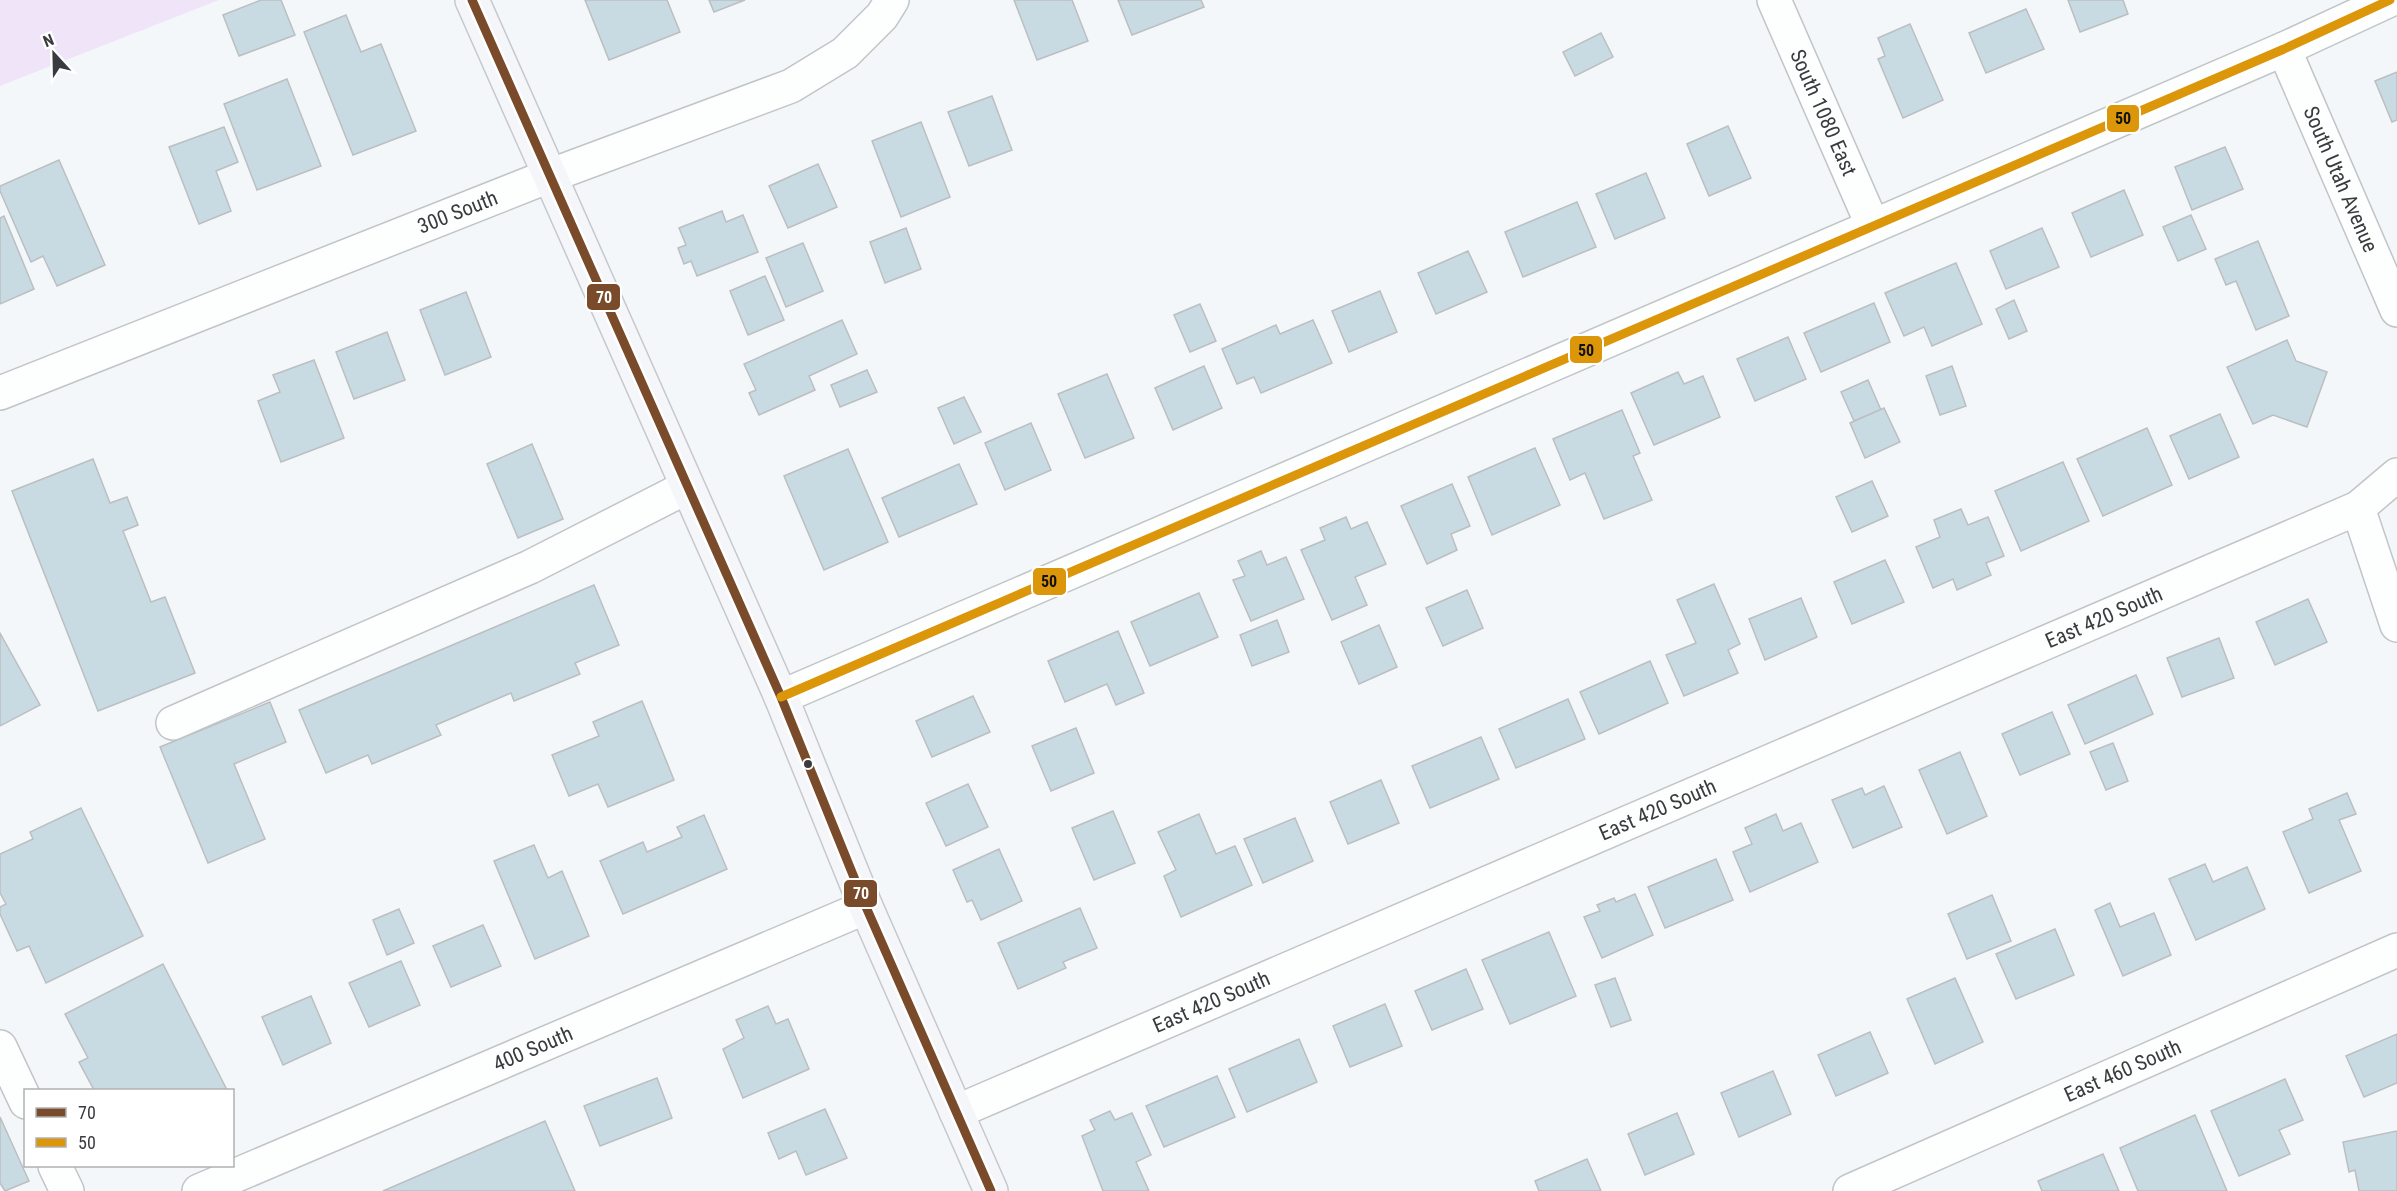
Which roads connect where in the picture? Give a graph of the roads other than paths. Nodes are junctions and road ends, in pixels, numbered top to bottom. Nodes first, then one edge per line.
1 (472, 0) edge
2 (892, 0) edge
3 (1774, 0) edge
4 (2391, 0) edge
5 (2284, 49) junction
6 (549, 176) junction
7 (1872, 224) junction
8 (2397, 310) edge
9 (0, 393) edge
10 (2397, 475) edge
11 (687, 488) junction
12 (2358, 508) junction
13 (2397, 625) edge
14 (781, 697) junction
15 (173, 723) dead end
16 (866, 907) junction
17 (2397, 950) edge
18 (0, 1047) edge
19 (24, 1098) edge
20 (956, 1112) junction
21 (55, 1167) edge
22 (251, 1181) edge
23 (67, 1191) edge
24 (199, 1191) edge
25 (991, 1191) edge
26 (1850, 1191) edge

1 - 6 main road
2 - 6 street, 300 South
3 - 7 street, South 1080 East
4 - 5 street
5 - 7 street
5 - 8 street, South Utah Avenue
6 - 9 street, 300 South
6 - 11 main road
7 - 14 street
10 - 12 street
11 - 14 main road
11 - 15 street
12 - 13 street
12 - 20 street, East 420 South
14 - 16 main road
16 - 20 main road
16 - 22 street, 400 South
17 - 26 street, East 460 South
18 - 19 street
20 - 25 main road
21 - 23 street
22 - 24 street, 400 South

